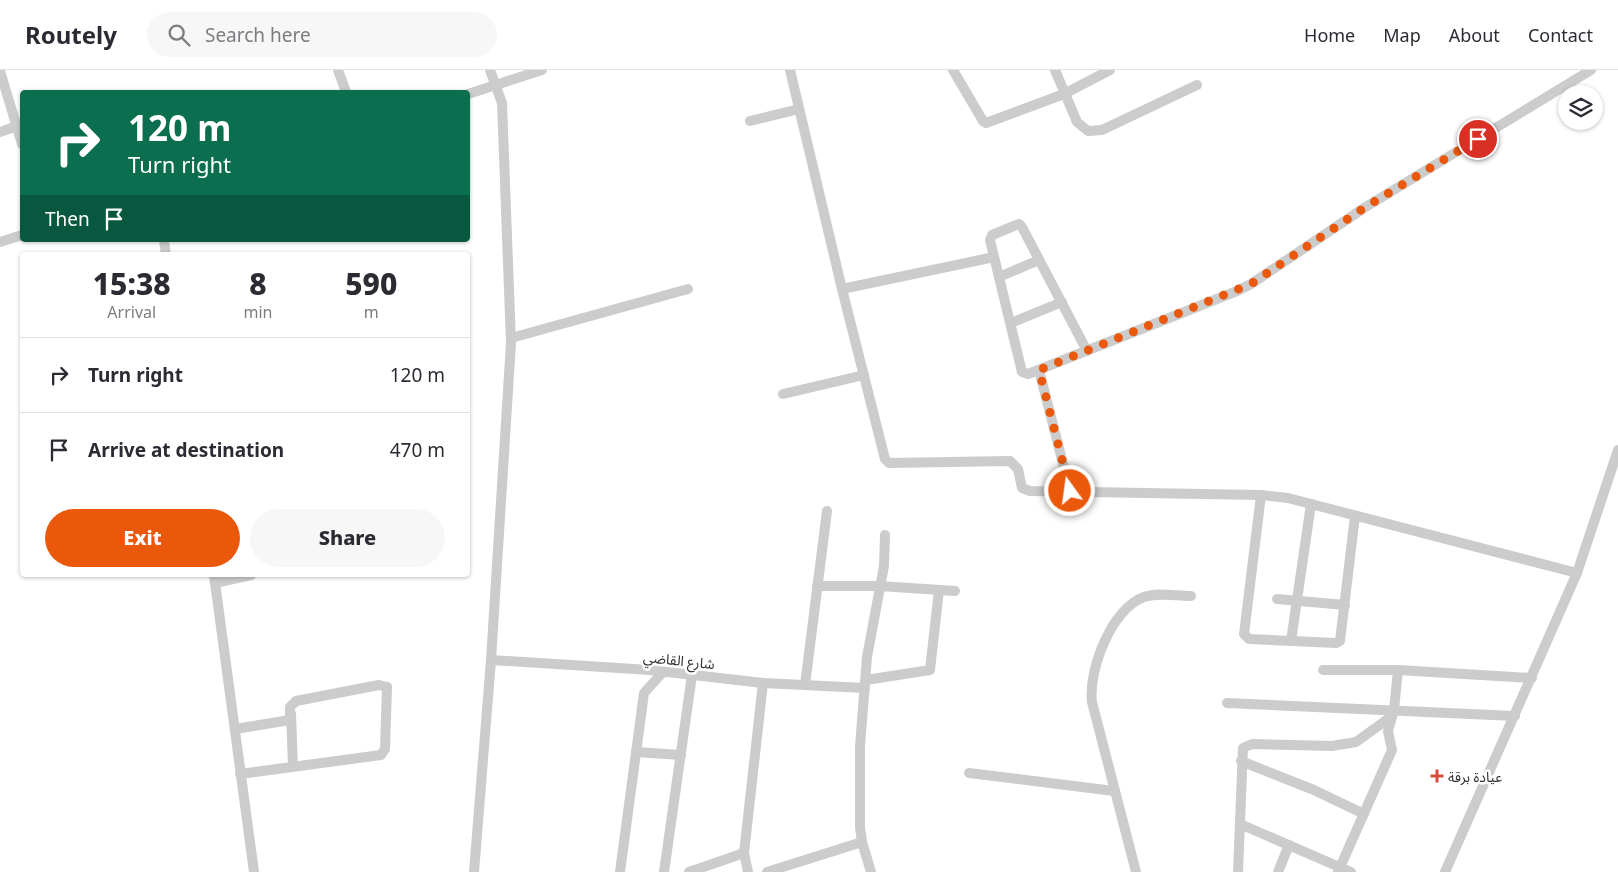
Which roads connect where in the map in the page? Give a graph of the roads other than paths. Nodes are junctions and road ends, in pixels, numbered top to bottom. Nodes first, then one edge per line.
1 (0, 70) edge
2 (338, 70) edge
3 (490, 70) edge
4 (542, 70) edge
5 (790, 70) edge
6 (953, 70) edge
7 (1055, 70) edge
8 (1110, 70) edge
9 (1592, 70) edge
10 (1197, 84) dead end
11 (495, 85) junction
12 (345, 90) edge
13 (470, 93) edge
14 (1064, 94) junction
15 (800, 109) junction
16 (750, 121) dead end
17 (17, 126) junction
18 (0, 132) edge
19 (20, 137) edge
20 (20, 235) edge
21 (0, 242) edge
22 (994, 257) junction
23 (1039, 260) junction
24 (1000, 277) junction
25 (688, 289) dead end
26 (842, 289) junction
27 (1062, 302) junction
28 (1011, 323) junction
29 (511, 338) junction
30 (1087, 351) junction
31 (1039, 370) junction
32 (864, 375) junction
33 (783, 394) dead end
34 (1618, 450) edge
35 (1070, 491) junction
36 (1261, 495) junction
37 (1311, 504) junction
38 (827, 511) dead end
39 (1355, 516) junction
40 (885, 536) dead end
41 (1577, 573) junction
42 (232, 577) edge
43 (214, 579) edge
44 (817, 586) junction
45 (880, 586) junction
46 (940, 590) junction
47 (955, 591) dead end
48 (1191, 596) dead end
49 (1277, 599) dead end
50 (1296, 600) junction
51 (1345, 604) junction
52 (1291, 641) junction
53 (491, 660) junction
54 (1323, 670) dead end
55 (1398, 670) junction
56 (663, 672) junction
57 (692, 675) junction
58 (1532, 678) junction
59 (763, 683) junction
60 (865, 684) junction
61 (805, 685) junction
62 (387, 687) junction
63 (1228, 703) dead end
64 (1393, 713) junction
65 (1515, 716) junction
66 (235, 729) junction
67 (636, 752) junction
68 (680, 755) junction
69 (1241, 761) junction
70 (293, 766) junction
71 (969, 773) dead end
72 (240, 774) junction
73 (1114, 791) junction
74 (1364, 814) junction
75 (1240, 824) junction
76 (862, 842) junction
77 (1289, 845) junction
78 (744, 853) junction
79 (1339, 870) edge
80 (254, 872) edge
81 (474, 872) edge
82 (620, 872) edge
83 (664, 872) edge
84 (689, 872) edge
85 (748, 872) edge
86 (767, 872) edge
87 (871, 872) edge
88 (1136, 872) edge
89 (1238, 872) edge
90 (1278, 872) edge
91 (1350, 872) edge
92 (1445, 872) edge

1 - 17 street
2 - 12 street
3 - 11 street
4 - 11 street
5 - 15 street
6 - 14 street
7 - 14 street
8 - 14 street
9 - 30 street
10 - 14 street
11 - 13 street
11 - 29 street
15 - 16 street
15 - 26 street
17 - 18 street
17 - 19 street
20 - 21 street
22 - 23 street
22 - 24 street
22 - 26 street
23 - 24 street
23 - 27 street
24 - 28 street
25 - 29 street
26 - 32 street
27 - 28 street
27 - 30 street
28 - 31 street
29 - 53 street
30 - 31 street
31 - 35 street
32 - 33 street
32 - 35 street
34 - 41 street
35 - 36 street
36 - 37 street
36 - 52 street
37 - 39 street
37 - 50 street
38 - 44 street
39 - 41 street
39 - 51 street
40 - 45 street
41 - 58 street
42 - 43 street
43 - 66 street
44 - 45 street
44 - 61 street
45 - 46 street
45 - 60 street
46 - 47 street
46 - 60 street, شارع القاضي
48 - 73 street
49 - 50 street
50 - 51 street
50 - 52 street
51 - 52 street
53 - 56 street, شارع القاضي
53 - 81 street
54 - 55 street
55 - 58 street
55 - 64 street
56 - 57 street, شارع القاضي
56 - 67 street
57 - 59 street, شارع القاضي
57 - 68 street
58 - 65 street
59 - 61 street, شارع القاضي
59 - 78 street
60 - 61 street, شارع القاضي
60 - 76 street
62 - 66 street
62 - 70 street
62 - 70 street
63 - 64 street
64 - 65 street
64 - 69 street
64 - 74 street
65 - 92 street
66 - 72 street
67 - 68 street
67 - 82 street
68 - 83 street
69 - 74 street
69 - 75 street
70 - 72 street
71 - 73 street
72 - 80 street
73 - 88 street
74 - 79 street
75 - 77 street
75 - 89 street
76 - 86 street
76 - 87 street
77 - 79 street
77 - 90 street
78 - 84 street
78 - 85 street
79 - 91 street

